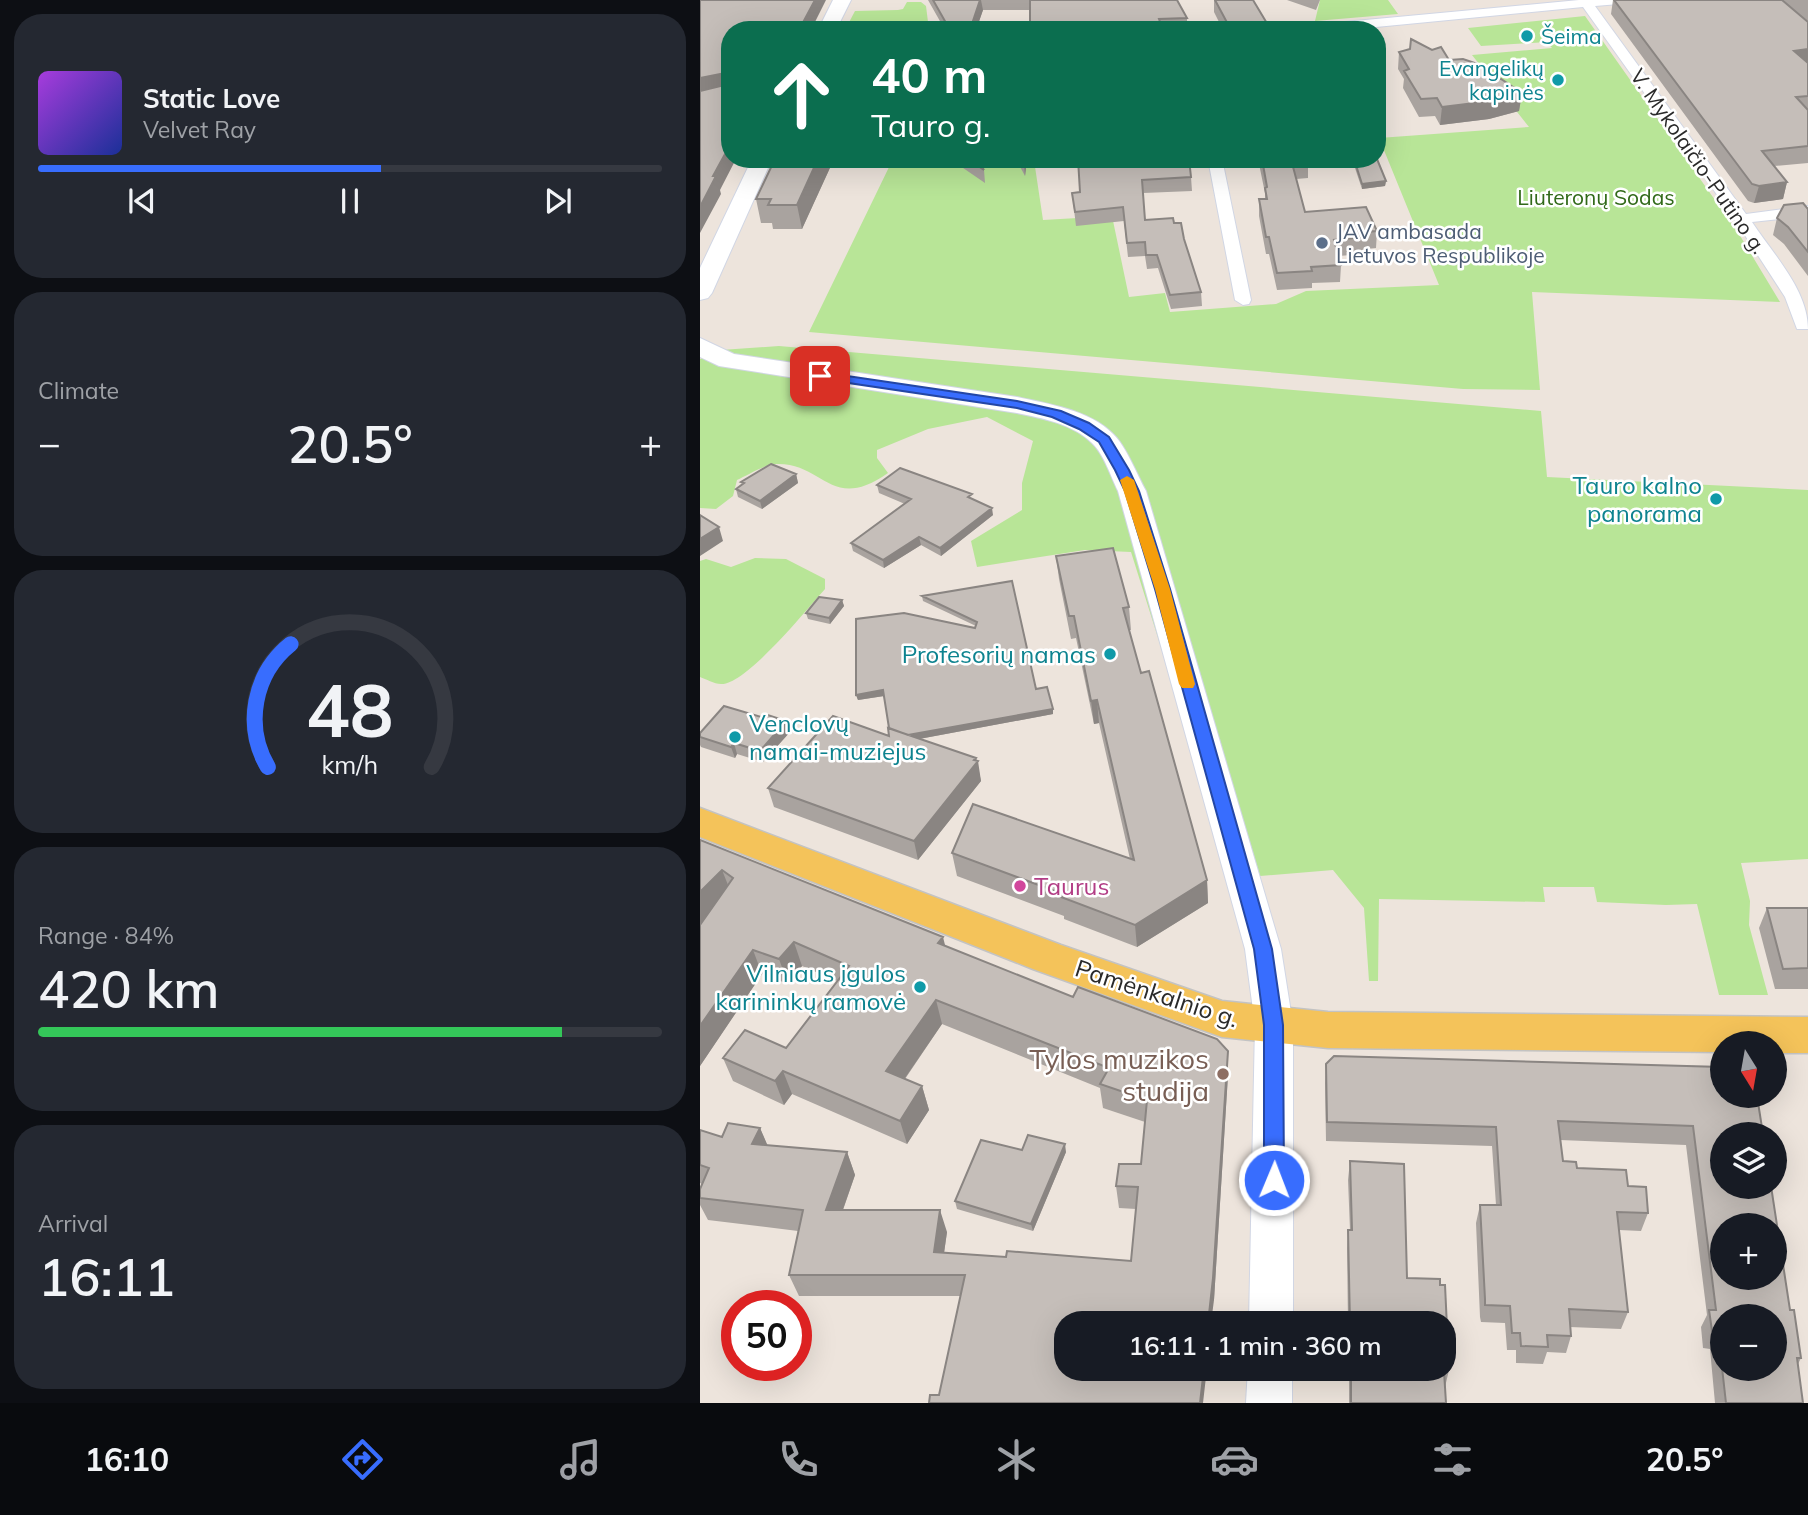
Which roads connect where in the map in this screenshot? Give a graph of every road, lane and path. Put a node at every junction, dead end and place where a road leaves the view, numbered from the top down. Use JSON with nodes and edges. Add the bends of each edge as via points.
{"nodes":[{"id":1,"x":842,"y":0,"type":"edge"},
{"id":2,"x":1619,"y":0,"type":"edge"},
{"id":3,"x":1586,"y":3,"type":"junction"},
{"id":4,"x":832,"y":21,"type":"edge"},
{"id":5,"x":1368,"y":21,"type":"edge"},
{"id":6,"x":758,"y":168,"type":"edge"},
{"id":7,"x":1217,"y":168,"type":"edge"},
{"id":8,"x":1808,"y":211,"type":"edge"},
{"id":9,"x":1742,"y":219,"type":"junction"},
{"id":10,"x":700,"y":293,"type":"edge"},
{"id":11,"x":1243,"y":300,"type":"dead end"},
{"id":12,"x":1803,"y":325,"type":"dead end"},
{"id":13,"x":700,"y":345,"type":"edge"},
{"id":14,"x":700,"y":822,"type":"edge"},
{"id":15,"x":1274,"y":1025,"type":"junction"},
{"id":16,"x":1808,"y":1035,"type":"edge"},
{"id":17,"x":1271,"y":1311,"type":"edge"},
{"id":18,"x":1270,"y":1381,"type":"edge"},
{"id":19,"x":1269,"y":1403,"type":"edge"}],
"edges":[{"from":1,"to":4,"type":"main road"},
{"from":2,"to":3,"type":"street"},
{"from":3,"to":5,"type":"street"},
{"from":3,"to":9,"type":"street","name":"V. Mykolaičio-Putino g."},
{"from":6,"to":10,"type":"main road"},
{"from":7,"to":11,"type":"street"},
{"from":8,"to":9,"type":"street"},
{"from":9,"to":12,"type":"street","name":"V. Mykolaičio-Putino g.","via":[[1793,297]]},
{"from":13,"to":15,"type":"main road","via":[[728,361],[1056,414],[1104,439],[1132,491],[1162,589],[1263,949]]},
{"from":14,"to":15,"type":"main road","name":"Pamėnkalnio g.","via":[[1098,976],[1222,1019]]},
{"from":15,"to":16,"type":"main road","name":"Pamėnkalnio g.","via":[[1328,1030]]},
{"from":15,"to":17,"type":"main road"},
{"from":18,"to":19,"type":"main road"}]}
